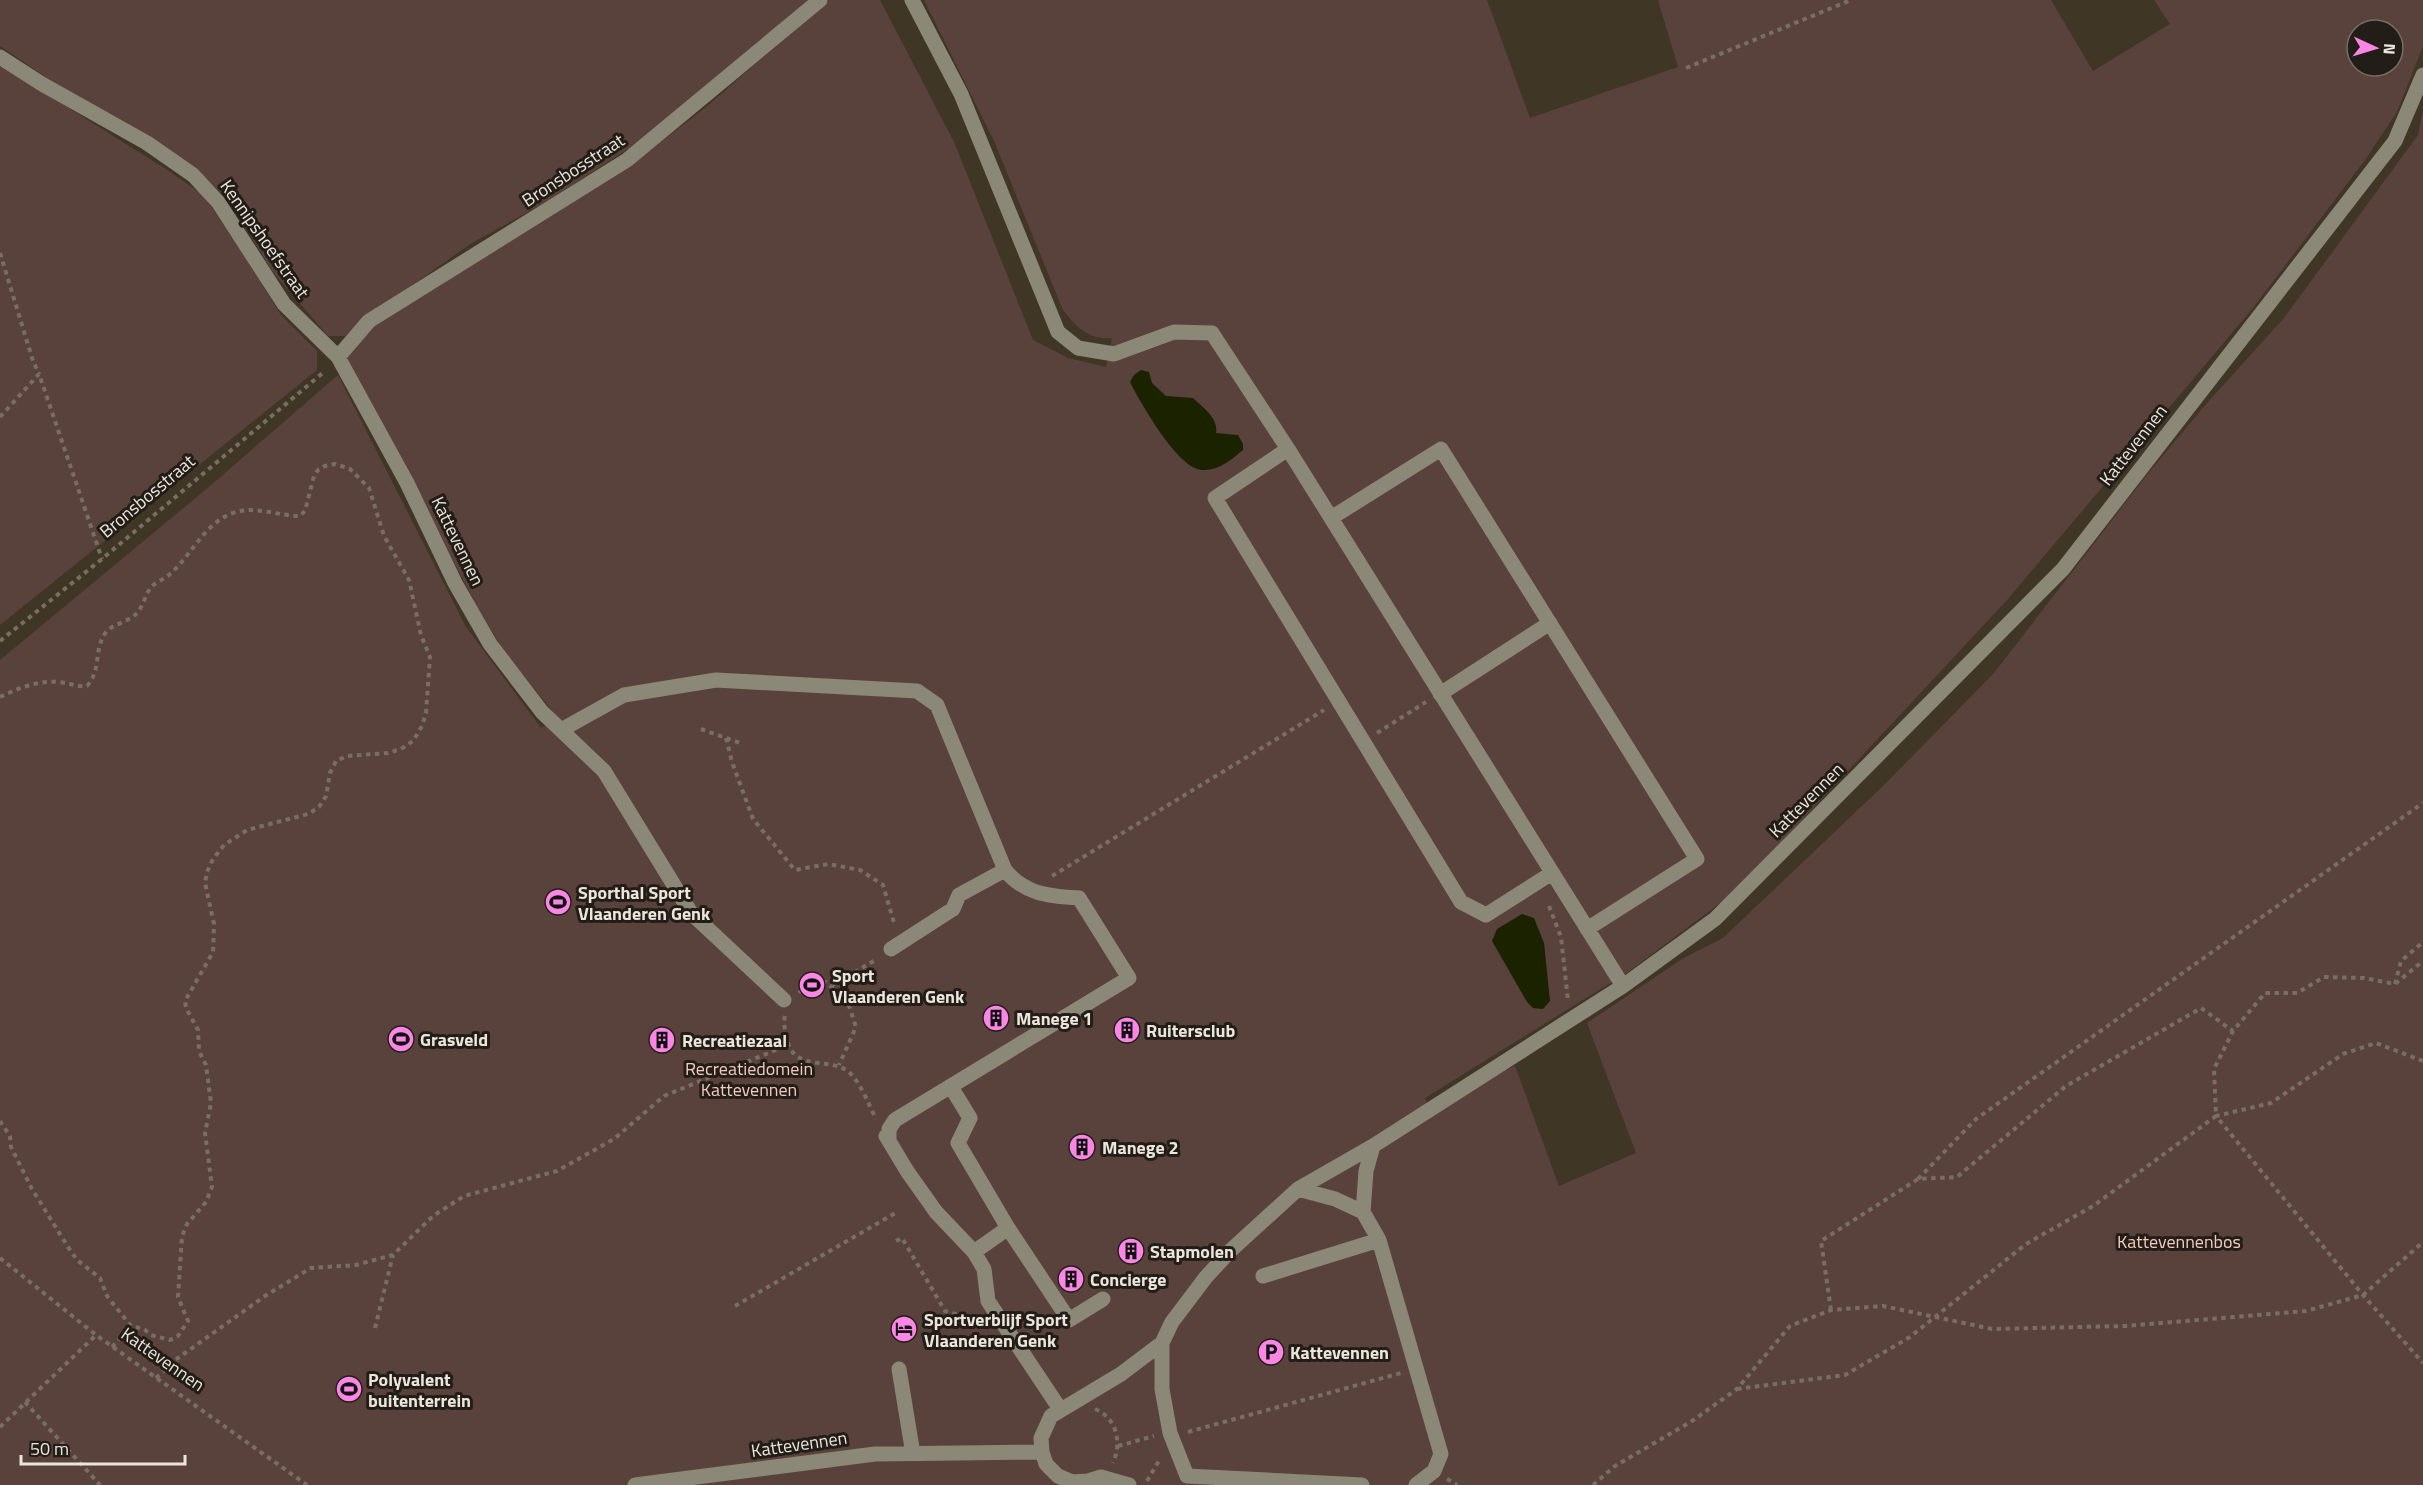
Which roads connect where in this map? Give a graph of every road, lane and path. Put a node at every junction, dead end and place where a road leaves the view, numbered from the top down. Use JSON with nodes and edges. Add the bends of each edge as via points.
{"nodes":[{"id":1,"x":820,"y":0,"type":"edge"},
{"id":2,"x":912,"y":0,"type":"edge"},
{"id":3,"x":1851,"y":0,"type":"edge"},
{"id":4,"x":0,"y":57,"type":"edge"},
{"id":5,"x":1686,"y":68,"type":"dead end"},
{"id":6,"x":2423,"y":75,"type":"edge"},
{"id":7,"x":0,"y":254,"type":"edge"},
{"id":8,"x":338,"y":357,"type":"junction"},
{"id":9,"x":39,"y":374,"type":"junction"},
{"id":10,"x":317,"y":380,"type":"dead end"},
{"id":11,"x":0,"y":417,"type":"edge"},
{"id":12,"x":1288,"y":449,"type":"junction"},
{"id":13,"x":1330,"y":518,"type":"junction"},
{"id":14,"x":102,"y":559,"type":"junction"},
{"id":15,"x":1550,"y":623,"type":"junction"},
{"id":16,"x":0,"y":641,"type":"edge"},
{"id":17,"x":1418,"y":694,"type":"dead end"},
{"id":18,"x":1440,"y":694,"type":"junction"},
{"id":19,"x":0,"y":697,"type":"edge"},
{"id":20,"x":1338,"y":701,"type":"junction"},
{"id":21,"x":1424,"y":704,"type":"junction"},
{"id":22,"x":701,"y":729,"type":"dead end"},
{"id":23,"x":561,"y":730,"type":"junction"},
{"id":24,"x":726,"y":738,"type":"junction"},
{"id":25,"x":1363,"y":742,"type":"junction"},
{"id":26,"x":740,"y":743,"type":"dead end"},
{"id":27,"x":2423,"y":803,"type":"edge"},
{"id":28,"x":1005,"y":870,"type":"junction"},
{"id":29,"x":1552,"y":873,"type":"junction"},
{"id":30,"x":1536,"y":884,"type":"junction"},
{"id":31,"x":1031,"y":889,"type":"junction"},
{"id":32,"x":1587,"y":929,"type":"junction"},
{"id":33,"x":2423,"y":942,"type":"edge"},
{"id":34,"x":895,"y":945,"type":"junction"},
{"id":35,"x":2423,"y":961,"type":"edge"},
{"id":36,"x":2395,"y":984,"type":"junction"},
{"id":37,"x":831,"y":986,"type":"junction"},
{"id":38,"x":1623,"y":987,"type":"junction"},
{"id":39,"x":786,"y":1001,"type":"junction"},
{"id":40,"x":1574,"y":1017,"type":"junction"},
{"id":41,"x":2233,"y":1030,"type":"junction"},
{"id":42,"x":788,"y":1046,"type":"junction"},
{"id":43,"x":2423,"y":1061,"type":"edge"},
{"id":44,"x":839,"y":1065,"type":"junction"},
{"id":45,"x":951,"y":1087,"type":"junction"},
{"id":46,"x":2216,"y":1116,"type":"junction"},
{"id":47,"x":0,"y":1120,"type":"edge"},
{"id":48,"x":888,"y":1138,"type":"junction"},
{"id":49,"x":1373,"y":1146,"type":"junction"},
{"id":50,"x":1918,"y":1179,"type":"junction"},
{"id":51,"x":1298,"y":1189,"type":"junction"},
{"id":52,"x":897,"y":1212,"type":"dead end"},
{"id":53,"x":1363,"y":1212,"type":"junction"},
{"id":54,"x":1008,"y":1228,"type":"junction"},
{"id":55,"x":1378,"y":1240,"type":"junction"},
{"id":56,"x":896,"y":1241,"type":"dead end"},
{"id":57,"x":2423,"y":1242,"type":"edge"},
{"id":58,"x":974,"y":1252,"type":"junction"},
{"id":59,"x":393,"y":1255,"type":"junction"},
{"id":60,"x":0,"y":1258,"type":"edge"},
{"id":61,"x":1263,"y":1276,"type":"dead end"},
{"id":62,"x":2363,"y":1295,"type":"junction"},
{"id":63,"x":1103,"y":1299,"type":"dead end"},
{"id":64,"x":735,"y":1306,"type":"dead end"},
{"id":65,"x":1831,"y":1310,"type":"junction"},
{"id":66,"x":1937,"y":1318,"type":"junction"},
{"id":67,"x":131,"y":1326,"type":"junction"},
{"id":68,"x":375,"y":1328,"type":"dead end"},
{"id":69,"x":1008,"y":1330,"type":"junction"},
{"id":70,"x":96,"y":1335,"type":"junction"},
{"id":71,"x":1162,"y":1343,"type":"junction"},
{"id":72,"x":112,"y":1347,"type":"junction"},
{"id":73,"x":2423,"y":1363,"type":"edge"},
{"id":74,"x":899,"y":1368,"type":"dead end"},
{"id":75,"x":1416,"y":1369,"type":"junction"},
{"id":76,"x":156,"y":1378,"type":"junction"},
{"id":77,"x":1737,"y":1389,"type":"junction"},
{"id":78,"x":26,"y":1402,"type":"junction"},
{"id":79,"x":1075,"y":1403,"type":"junction"},
{"id":80,"x":1060,"y":1409,"type":"junction"},
{"id":81,"x":0,"y":1426,"type":"edge"},
{"id":82,"x":1171,"y":1437,"type":"junction"},
{"id":83,"x":1118,"y":1446,"type":"junction"},
{"id":84,"x":1042,"y":1452,"type":"junction"},
{"id":85,"x":913,"y":1454,"type":"junction"},
{"id":86,"x":1101,"y":1478,"type":"junction"},
{"id":87,"x":100,"y":1485,"type":"edge"},
{"id":88,"x":307,"y":1485,"type":"edge"},
{"id":89,"x":635,"y":1485,"type":"edge"},
{"id":90,"x":1129,"y":1485,"type":"edge"},
{"id":91,"x":1144,"y":1485,"type":"edge"},
{"id":92,"x":1362,"y":1485,"type":"edge"},
{"id":93,"x":1416,"y":1485,"type":"edge"},
{"id":94,"x":1593,"y":1485,"type":"edge"}],
"edges":[{"from":1,"to":8,"type":"street","name":"Bronsbosstraat","via":[[627,160],[369,321]]},
{"from":2,"to":12,"type":"street","via":[[961,94],[1058,332],[1078,348],[1114,354],[1174,332],[1212,333]]},
{"from":3,"to":5,"type":"path"},
{"from":4,"to":8,"type":"street","name":"Kennipshoefstraat","via":[[147,143],[193,176],[218,202],[284,304]]},
{"from":6,"to":38,"type":"street","name":"Kattevennen","via":[[2395,141],[2062,568],[1715,919]]},
{"from":7,"to":9,"type":"path"},
{"from":8,"to":23,"type":"street","name":"Kattevennen","via":[[490,644],[542,712]]},
{"from":9,"to":11,"type":"path"},
{"from":9,"to":14,"type":"path"},
{"from":10,"to":14,"type":"path","name":"Bronsbosstraat"},
{"from":12,"to":13,"type":"street"},
{"from":12,"to":20,"type":"street","via":[[1215,498]]},
{"from":13,"to":15,"type":"street","via":[[1441,449]]},
{"from":13,"to":18,"type":"street"},
{"from":14,"to":16,"type":"path","name":"Bronsbosstraat"},
{"from":15,"to":18,"type":"street"},
{"from":15,"to":32,"type":"street","via":[[1697,859]]},
{"from":17,"to":21,"type":"path"},
{"from":18,"to":21,"type":"path"},
{"from":18,"to":29,"type":"street"},
{"from":19,"to":67,"type":"path","via":[[49,681],[87,686],[97,668],[98,645],[108,630],[137,614],[152,587],[186,559],[217,519],[250,509],[300,516],[318,470],[334,464],[350,469],[369,488],[384,536],[409,580],[430,657],[426,713],[413,741],[388,753],[347,756],[336,761],[319,807],[308,814],[246,830],[224,845],[207,872],[205,883],[214,924],[213,952],[185,1001],[198,1030],[199,1052],[206,1065],[211,1103],[205,1133],[212,1187],[182,1236],[178,1297],[188,1321],[185,1329],[171,1340]]},
{"from":20,"to":25,"type":"street"},
{"from":20,"to":31,"type":"path"},
{"from":21,"to":25,"type":"path"},
{"from":22,"to":24,"type":"path"},
{"from":23,"to":28,"type":"street","via":[[624,694],[716,680],[916,691],[937,705]]},
{"from":23,"to":39,"type":"street","name":"Kattevennen","via":[[604,771],[691,913]]},
{"from":24,"to":26,"type":"path"},
{"from":24,"to":34,"type":"path","via":[[753,819],[795,870],[828,864],[860,870],[883,885]]},
{"from":25,"to":30,"type":"street","via":[[1461,902],[1486,915]]},
{"from":27,"to":50,"type":"path","via":[[1976,1119]]},
{"from":28,"to":31,"type":"street","via":[[1014,881]]},
{"from":28,"to":34,"type":"street","via":[[959,895],[952,909]]},
{"from":29,"to":30,"type":"street"},
{"from":29,"to":32,"type":"street"},
{"from":30,"to":40,"type":"path","via":[[1562,937],[1566,991]]},
{"from":31,"to":45,"type":"street","via":[[1044,896],[1079,898],[1129,978]]},
{"from":32,"to":38,"type":"street"},
{"from":33,"to":36,"type":"path","via":[[2401,961]]},
{"from":34,"to":37,"type":"path"},
{"from":35,"to":36,"type":"path"},
{"from":36,"to":41,"type":"path","via":[[2324,977],[2297,993],[2265,993]]},
{"from":37,"to":39,"type":"path","via":[[826,982],[806,985]]},
{"from":37,"to":44,"type":"path","via":[[848,1003],[856,1027]]},
{"from":38,"to":40,"type":"street","name":"Kattevennen"},
{"from":39,"to":42,"type":"path"},
{"from":40,"to":49,"type":"street","name":"Kattevennen"},
{"from":41,"to":46,"type":"path","via":[[2214,1069]]},
{"from":41,"to":50,"type":"path","via":[[2201,1008],[2066,1086],[1957,1178]]},
{"from":42,"to":44,"type":"path","via":[[798,1057],[815,1064]]},
{"from":42,"to":59,"type":"path","via":[[664,1096],[614,1139],[557,1171],[464,1197],[433,1216]]},
{"from":43,"to":46,"type":"path","via":[[2376,1043],[2343,1054],[2271,1103]]},
{"from":44,"to":48,"type":"path","via":[[852,1074]]},
{"from":45,"to":48,"type":"street","via":[[895,1120]]},
{"from":45,"to":54,"type":"street","via":[[970,1118],[958,1143]]},
{"from":46,"to":62,"type":"path"},
{"from":46,"to":66,"type":"path","via":[[2093,1206],[2026,1244]]},
{"from":47,"to":67,"type":"path","via":[[32,1189],[76,1260],[100,1278],[107,1296]]},
{"from":48,"to":58,"type":"street","via":[[936,1212]]},
{"from":49,"to":51,"type":"street","name":"Kattevennen"},
{"from":49,"to":53,"type":"street","via":[[1366,1171]]},
{"from":50,"to":65,"type":"path","via":[[1821,1241]]},
{"from":51,"to":53,"type":"street"},
{"from":51,"to":71,"type":"street","name":"Kattevennen","via":[[1206,1277],[1172,1322]]},
{"from":52,"to":64,"type":"path"},
{"from":53,"to":55,"type":"street"},
{"from":54,"to":58,"type":"street"},
{"from":54,"to":63,"type":"street","via":[[1069,1320]]},
{"from":55,"to":61,"type":"street"},
{"from":55,"to":75,"type":"street"},
{"from":56,"to":69,"type":"path","via":[[902,1238],[945,1311]]},
{"from":57,"to":62,"type":"path"},
{"from":58,"to":69,"type":"street","via":[[984,1269],[988,1301]]},
{"from":59,"to":68,"type":"path"},
{"from":59,"to":76,"type":"path","via":[[356,1265],[311,1268],[197,1344]]},
{"from":60,"to":70,"type":"path","name":"Kattevennen"},
{"from":62,"to":66,"type":"path","via":[[2306,1311],[2125,1326],[1992,1329]]},
{"from":62,"to":73,"type":"path"},
{"from":65,"to":66,"type":"path","via":[[1883,1306]]},
{"from":65,"to":77,"type":"path","via":[[1790,1326]]},
{"from":66,"to":77,"type":"path","via":[[1845,1375]]},
{"from":67,"to":72,"type":"path"},
{"from":69,"to":80,"type":"street"},
{"from":70,"to":72,"type":"path","name":"Kattevennen"},
{"from":70,"to":78,"type":"path"},
{"from":71,"to":79,"type":"street","name":"Kattevennen"},
{"from":71,"to":82,"type":"street","via":[[1162,1389]]},
{"from":72,"to":76,"type":"path","name":"Kattevennen"},
{"from":74,"to":85,"type":"street"},
{"from":75,"to":82,"type":"path"},
{"from":75,"to":93,"type":"street","via":[[1441,1454],[1434,1471]]},
{"from":76,"to":88,"type":"path","name":"Kattevennen"},
{"from":77,"to":94,"type":"path","via":[[1615,1466]]},
{"from":78,"to":81,"type":"path"},
{"from":78,"to":87,"type":"path"},
{"from":79,"to":80,"type":"street"},
{"from":79,"to":83,"type":"path","via":[[1102,1412],[1111,1420]]},
{"from":80,"to":84,"type":"street","via":[[1044,1426]]},
{"from":82,"to":83,"type":"path"},
{"from":82,"to":91,"type":"path"},
{"from":82,"to":92,"type":"street","via":[[1186,1476]]},
{"from":83,"to":86,"type":"path","via":[[1111,1466]]},
{"from":84,"to":85,"type":"street","name":"Kattevennen"},
{"from":84,"to":86,"type":"street","via":[[1046,1464],[1058,1476],[1072,1482]]},
{"from":85,"to":89,"type":"street","name":"Kattevennen","via":[[875,1454]]},
{"from":86,"to":90,"type":"street"}]}
